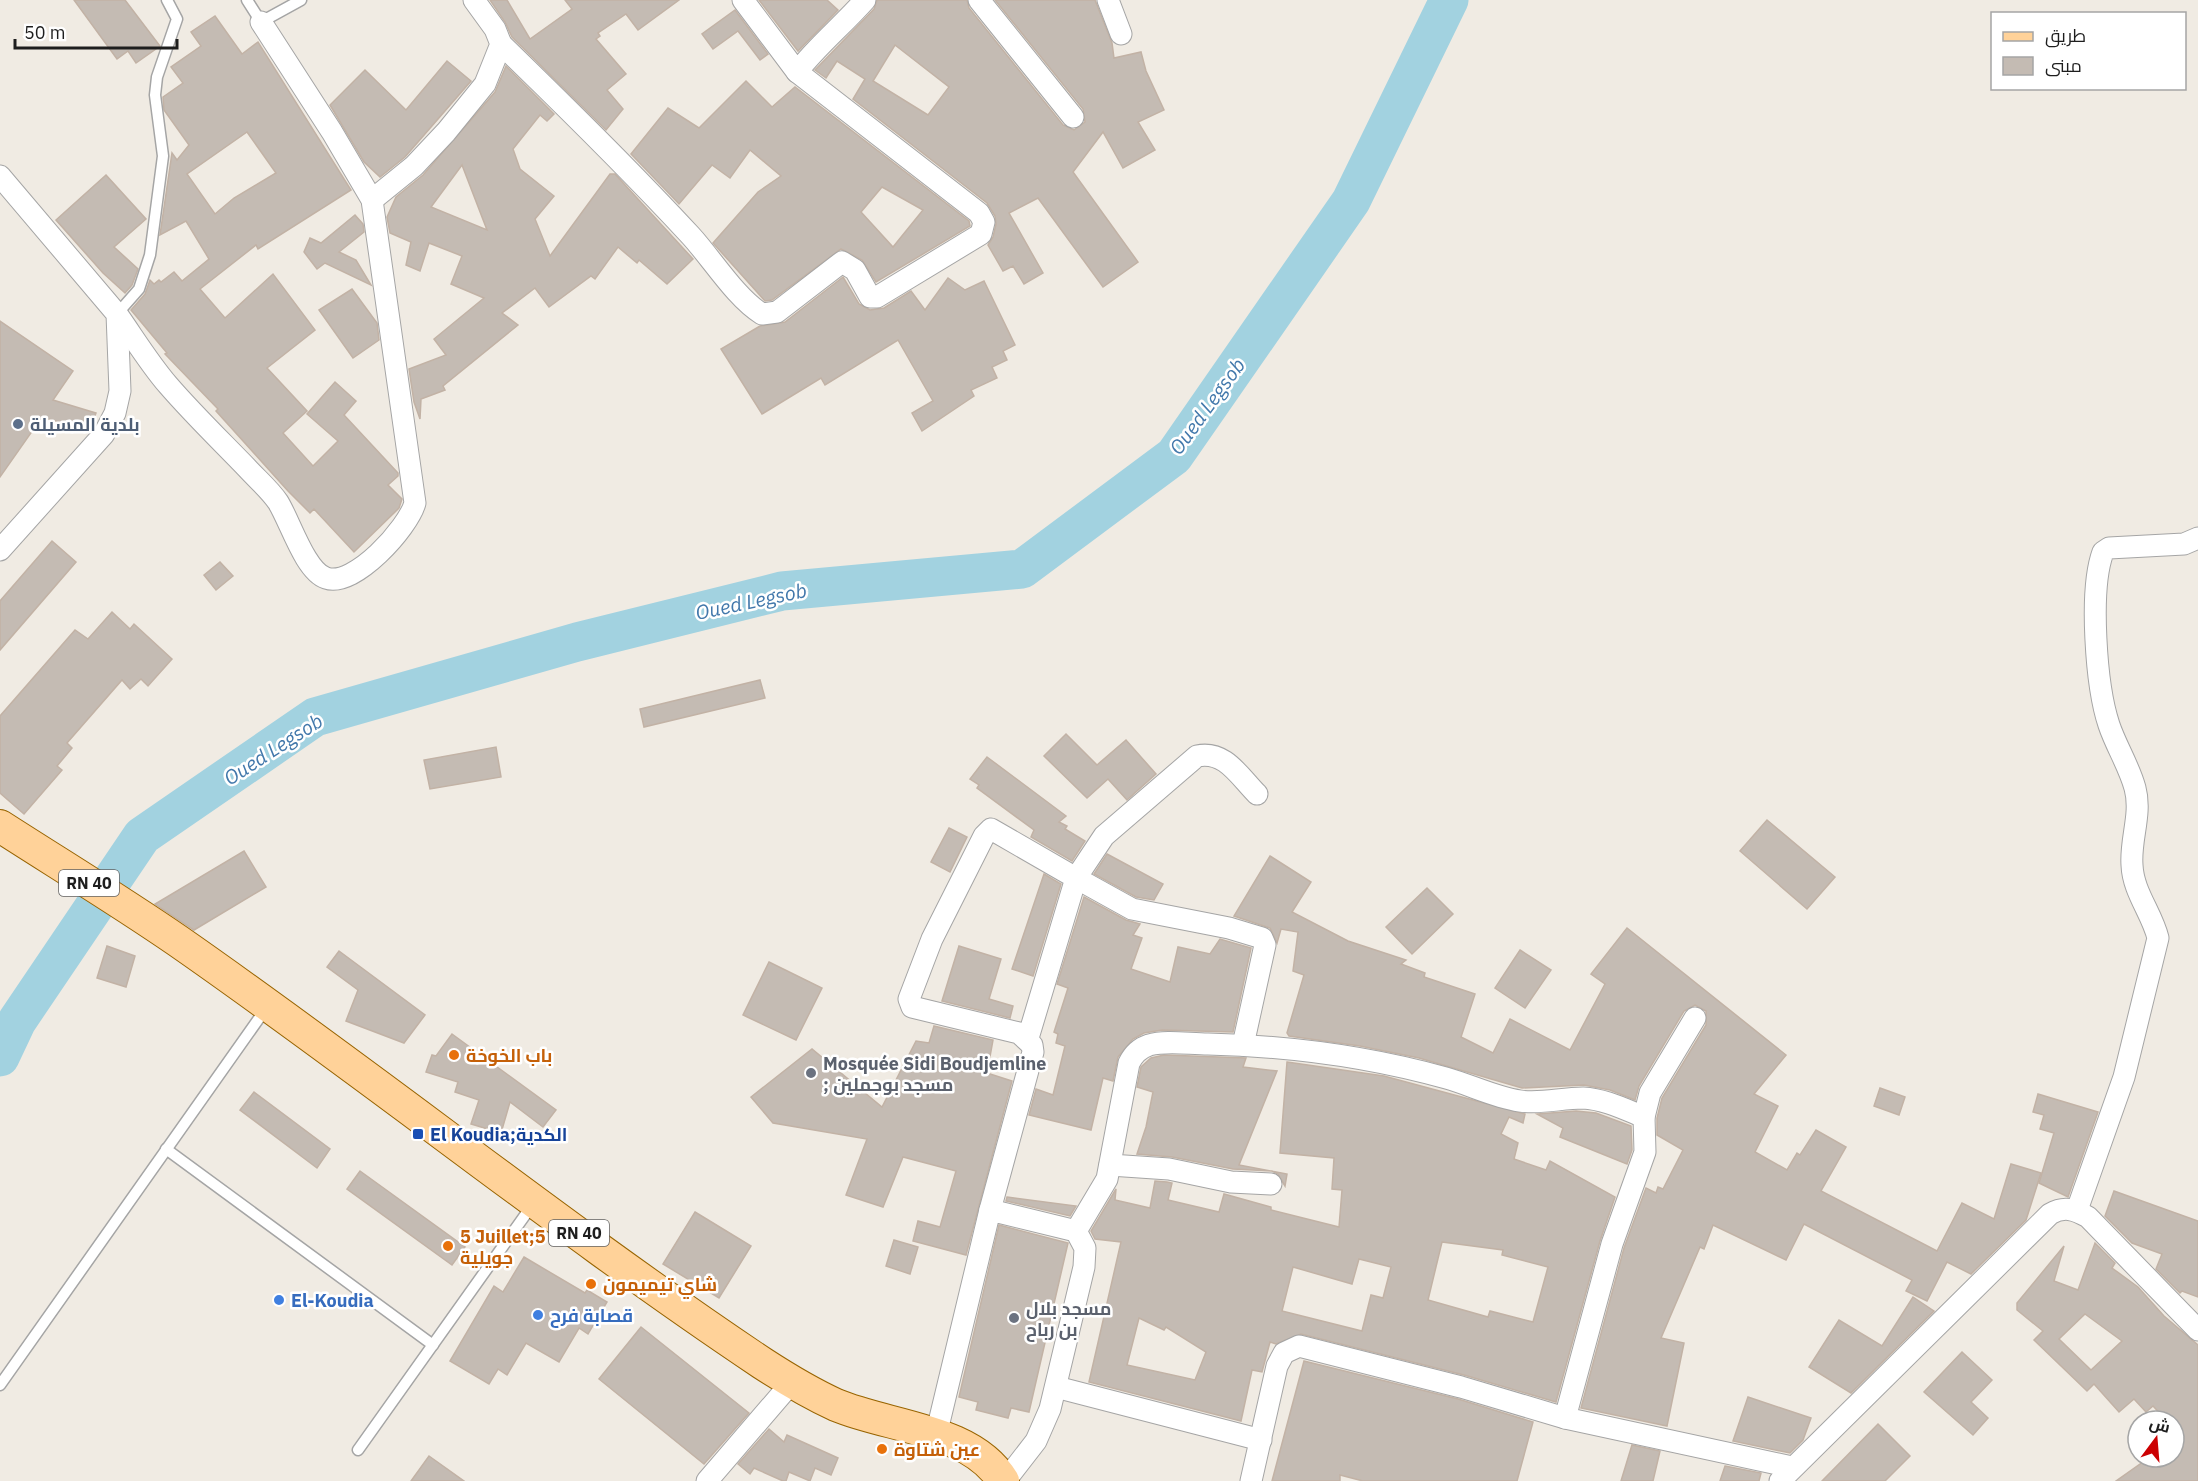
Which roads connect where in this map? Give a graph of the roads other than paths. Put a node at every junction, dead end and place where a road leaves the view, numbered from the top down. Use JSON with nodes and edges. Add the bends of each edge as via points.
{"nodes":[{"id":1,"x":167,"y":0,"type":"edge"},
{"id":2,"x":247,"y":0,"type":"edge"},
{"id":3,"x":301,"y":0,"type":"edge"},
{"id":4,"x":474,"y":0,"type":"edge"},
{"id":5,"x":743,"y":0,"type":"edge"},
{"id":6,"x":864,"y":0,"type":"edge"},
{"id":7,"x":979,"y":0,"type":"edge"},
{"id":8,"x":1108,"y":0,"type":"edge"},
{"id":9,"x":261,"y":22,"type":"junction"},
{"id":10,"x":1121,"y":34,"type":"dead end"},
{"id":11,"x":501,"y":44,"type":"junction"},
{"id":12,"x":797,"y":72,"type":"junction"},
{"id":13,"x":1073,"y":117,"type":"dead end"},
{"id":14,"x":0,"y":176,"type":"edge"},
{"id":15,"x":372,"y":200,"type":"junction"},
{"id":16,"x":117,"y":314,"type":"junction"},
{"id":17,"x":2198,"y":538,"type":"edge"},
{"id":18,"x":0,"y":550,"type":"edge"},
{"id":19,"x":1257,"y":794,"type":"dead end"},
{"id":20,"x":0,"y":826,"type":"edge"},
{"id":21,"x":1076,"y":878,"type":"junction"},
{"id":22,"x":268,"y":1006,"type":"junction"},
{"id":23,"x":1695,"y":1018,"type":"dead end"},
{"id":24,"x":1028,"y":1038,"type":"junction"},
{"id":25,"x":1243,"y":1045,"type":"junction"},
{"id":26,"x":1644,"y":1116,"type":"junction"},
{"id":27,"x":166,"y":1149,"type":"junction"},
{"id":28,"x":1110,"y":1165,"type":"junction"},
{"id":29,"x":1271,"y":1184,"type":"dead end"},
{"id":30,"x":535,"y":1202,"type":"junction"},
{"id":31,"x":990,"y":1210,"type":"junction"},
{"id":32,"x":2077,"y":1210,"type":"junction"},
{"id":33,"x":1076,"y":1231,"type":"junction"},
{"id":34,"x":2198,"y":1330,"type":"edge"},
{"id":35,"x":433,"y":1345,"type":"junction"},
{"id":36,"x":793,"y":1381,"type":"junction"},
{"id":37,"x":0,"y":1385,"type":"edge"},
{"id":38,"x":1056,"y":1387,"type":"junction"},
{"id":39,"x":1565,"y":1418,"type":"junction"},
{"id":40,"x":936,"y":1435,"type":"junction"},
{"id":41,"x":1261,"y":1440,"type":"junction"},
{"id":42,"x":358,"y":1450,"type":"dead end"},
{"id":43,"x":1786,"y":1474,"type":"edge"},
{"id":44,"x":707,"y":1481,"type":"edge"},
{"id":45,"x":1004,"y":1481,"type":"edge"},
{"id":46,"x":1251,"y":1481,"type":"edge"}],
"edges":[{"from":1,"to":16,"type":"lane","via":[[177,19],[157,77],[155,95],[163,156],[150,255],[139,289]]},
{"from":2,"to":9,"type":"lane"},
{"from":3,"to":9,"type":"lane"},
{"from":4,"to":11,"type":"street"},
{"from":5,"to":12,"type":"street"},
{"from":6,"to":12,"type":"street"},
{"from":7,"to":13,"type":"street"},
{"from":8,"to":10,"type":"street"},
{"from":9,"to":15,"type":"street"},
{"from":11,"to":12,"type":"street","via":[[692,237],[762,314],[777,312],[842,262],[855,270],[870,297],[877,297],[981,234],[984,222],[979,213]]},
{"from":11,"to":15,"type":"street","via":[[485,84],[446,132],[414,166]]},
{"from":14,"to":16,"type":"street"},
{"from":15,"to":16,"type":"street","via":[[415,503],[388,546],[339,578],[328,579],[315,570],[277,501],[167,383]]},
{"from":16,"to":18,"type":"street","via":[[120,391],[110,423]]},
{"from":17,"to":32,"type":"street","via":[[2184,544],[2109,548],[2103,552],[2098,574],[2100,682],[2109,725],[2135,789],[2138,809],[2132,867],[2158,938],[2124,1077]]},
{"from":19,"to":21,"type":"street","via":[[1220,756],[1197,756],[1104,836]]},
{"from":20,"to":22,"type":"main road","number":"RN 40","via":[[177,940]]},
{"from":21,"to":24,"type":"street"},
{"from":21,"to":24,"type":"street","via":[[996,830],[988,831],[932,939],[909,994],[912,1007]]},
{"from":21,"to":25,"type":"street","via":[[1132,909],[1262,938],[1265,945]]},
{"from":22,"to":27,"type":"lane"},
{"from":22,"to":30,"type":"main road","number":"RN 40"},
{"from":23,"to":26,"type":"street","via":[[1650,1093]]},
{"from":24,"to":31,"type":"street","via":[[1033,1052]]},
{"from":25,"to":26,"type":"street","via":[[1306,1049],[1375,1060],[1520,1101],[1596,1099]]},
{"from":25,"to":28,"type":"street","via":[[1159,1044],[1147,1046],[1133,1056]]},
{"from":26,"to":39,"type":"street","via":[[1645,1152],[1612,1244]]},
{"from":27,"to":35,"type":"lane"},
{"from":27,"to":37,"type":"lane"},
{"from":28,"to":29,"type":"street"},
{"from":28,"to":33,"type":"street","via":[[1101,1192]]},
{"from":30,"to":35,"type":"lane"},
{"from":30,"to":36,"type":"main road","number":"RN 40"},
{"from":31,"to":33,"type":"street"},
{"from":31,"to":40,"type":"street"},
{"from":32,"to":34,"type":"street"},
{"from":32,"to":43,"type":"street","via":[[2050,1214]]},
{"from":33,"to":38,"type":"street","via":[[1085,1248],[1084,1267]]},
{"from":35,"to":42,"type":"lane"},
{"from":36,"to":40,"type":"main road","number":"RN 40","via":[[837,1405]]},
{"from":36,"to":44,"type":"street"},
{"from":38,"to":41,"type":"street"},
{"from":38,"to":45,"type":"street","via":[[1036,1441]]},
{"from":39,"to":41,"type":"street","via":[[1299,1346],[1280,1358]]},
{"from":39,"to":43,"type":"street"},
{"from":40,"to":45,"type":"main road","number":"RN 40","via":[[973,1451],[994,1466]]},
{"from":41,"to":46,"type":"street"}]}
